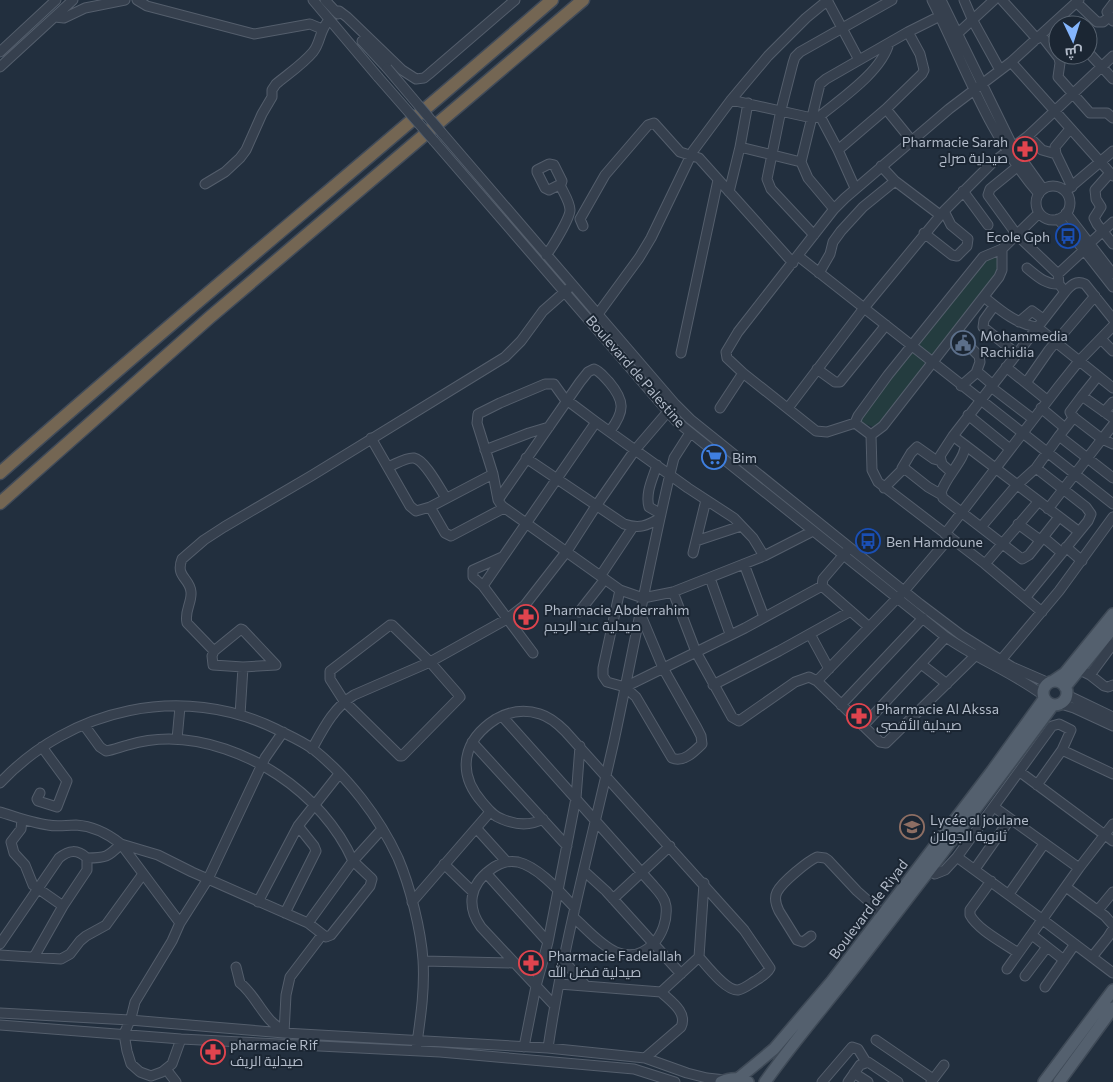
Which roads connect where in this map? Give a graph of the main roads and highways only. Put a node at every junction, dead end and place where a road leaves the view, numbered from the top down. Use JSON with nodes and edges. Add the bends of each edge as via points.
{"nodes":[{"id":1,"x":552,"y":0,"type":"edge"},
{"id":2,"x":583,"y":0,"type":"edge"},
{"id":3,"x":0,"y":473,"type":"edge"},
{"id":4,"x":0,"y":502,"type":"edge"},
{"id":5,"x":1113,"y":614,"type":"edge"},
{"id":6,"x":1113,"y":628,"type":"edge"},
{"id":7,"x":1051,"y":682,"type":"junction"},
{"id":8,"x":1055,"y":698,"type":"junction"},
{"id":9,"x":925,"y":868,"type":"junction"},
{"id":10,"x":1113,"y":990,"type":"edge"},
{"id":11,"x":1111,"y":1005,"type":"edge"},
{"id":12,"x":744,"y":1080,"type":"edge"},
{"id":13,"x":723,"y":1081,"type":"edge"},
{"id":14,"x":764,"y":1082,"type":"edge"},
{"id":15,"x":1044,"y":1082,"type":"edge"},
{"id":16,"x":1059,"y":1082,"type":"edge"}],
"edges":[{"from":1,"to":3,"type":"highway","via":[[177,318]]},
{"from":2,"to":4,"type":"highway","via":[[209,318]]},
{"from":5,"to":7,"type":"main road","via":[[1065,673]]},
{"from":6,"to":8,"type":"main road","name":"Boulevard de Riyad","via":[[1085,672]]},
{"from":7,"to":8,"type":"main road","via":[[1045,686]]},
{"from":7,"to":8,"type":"main road","via":[[1058,682]]},
{"from":8,"to":9,"type":"main road","name":"Boulevard de Riyad"},
{"from":9,"to":12,"type":"main road","name":"Boulevard de Riyad","via":[[883,914],[787,1035]]},
{"from":9,"to":14,"type":"main road","name":"Boulevard de Riyad","via":[[821,1011]]},
{"from":10,"to":11,"type":"main road"},
{"from":11,"to":15,"type":"main road"},
{"from":11,"to":16,"type":"main road"},
{"from":12,"to":13,"type":"main road"}]}
